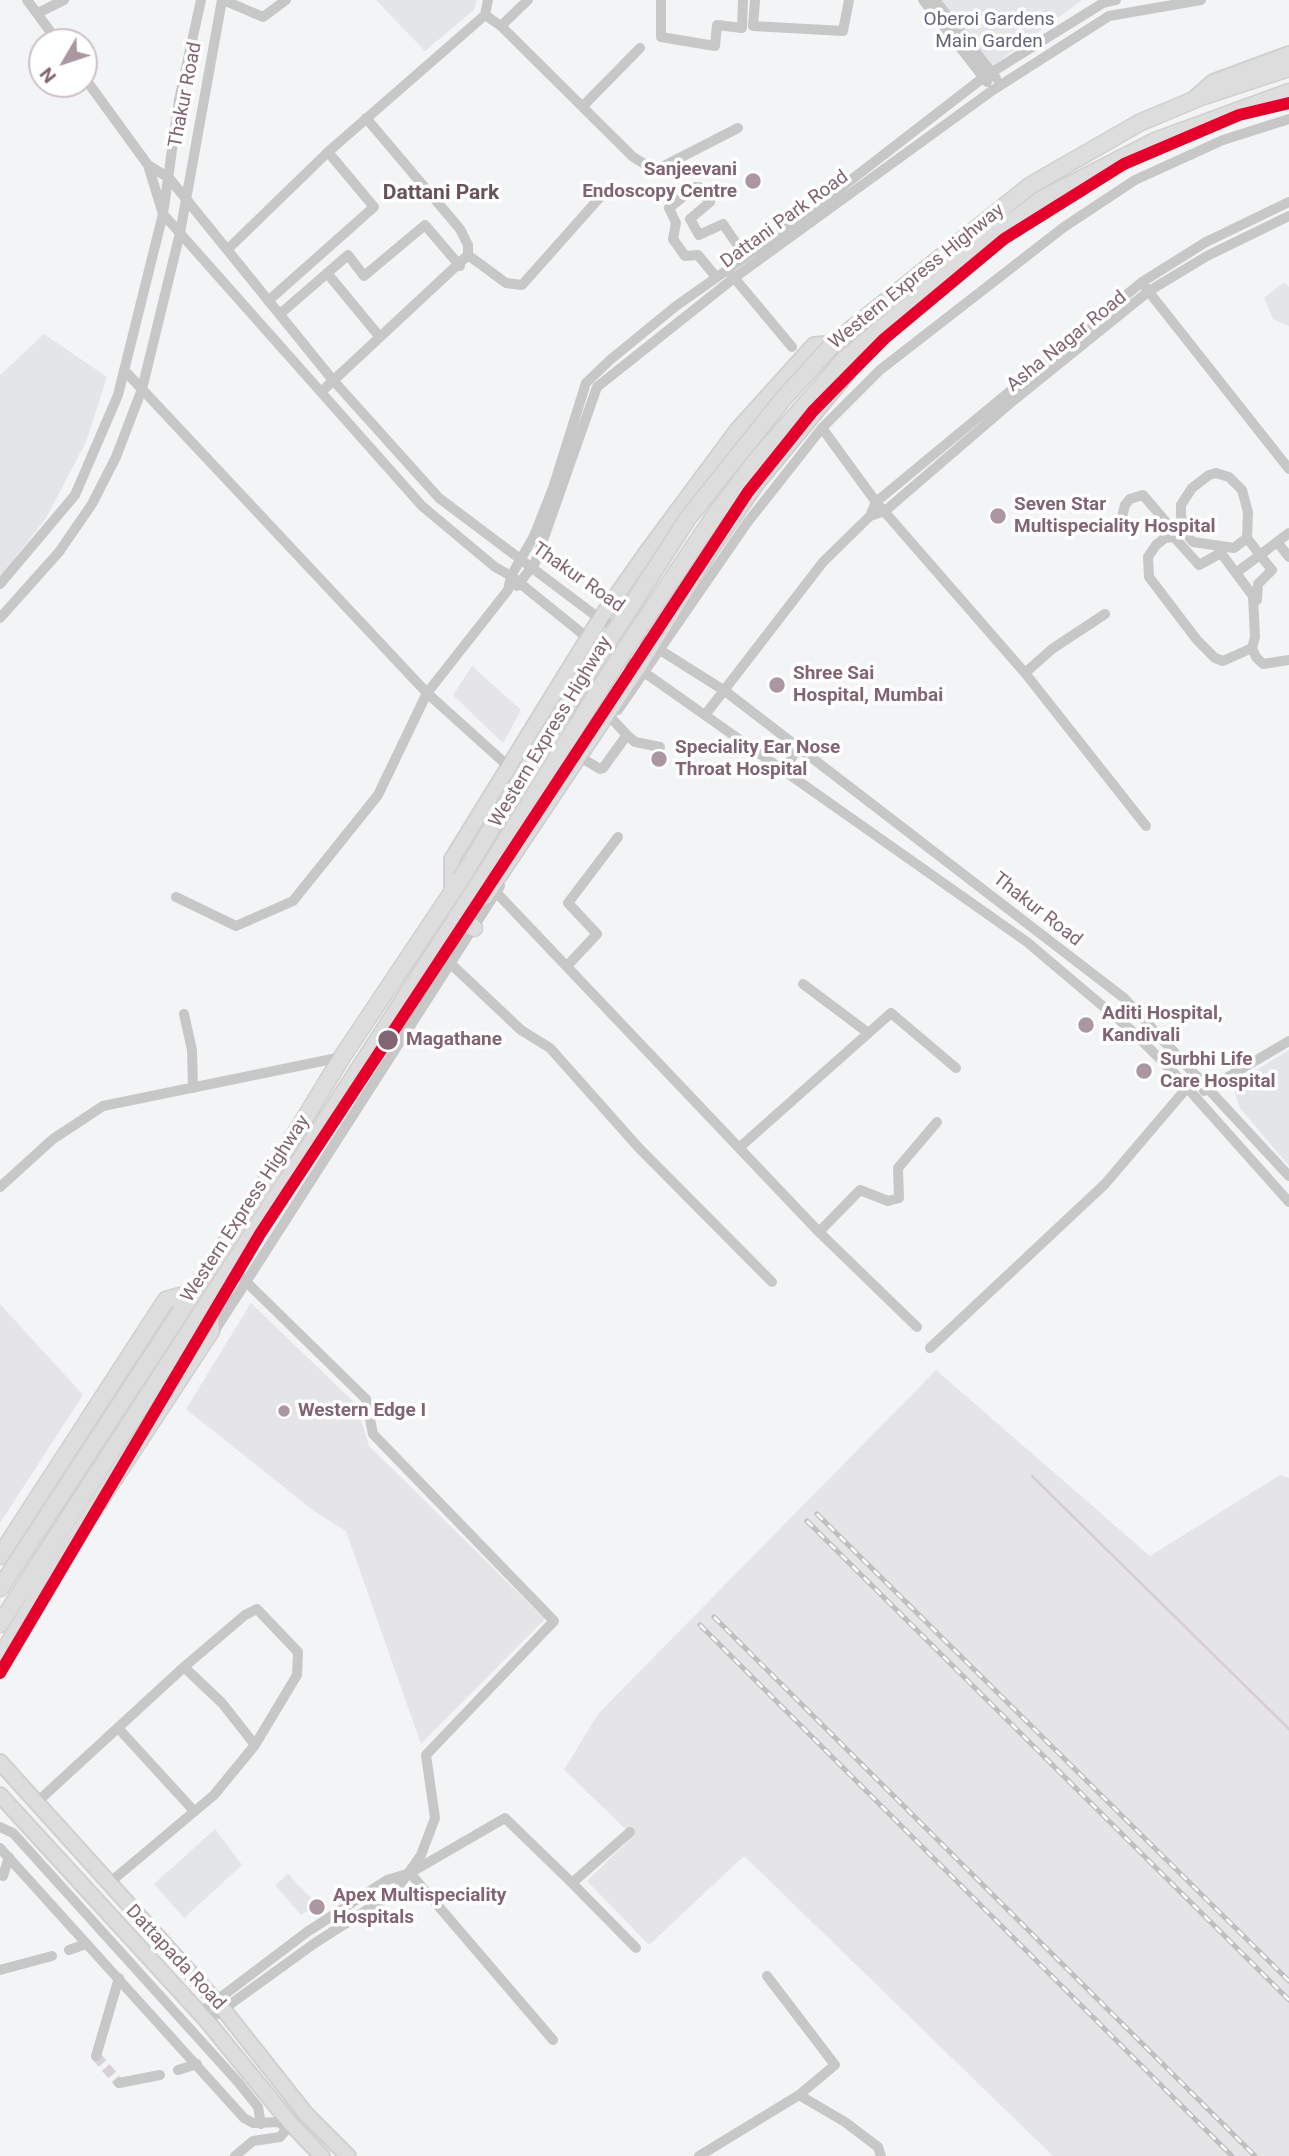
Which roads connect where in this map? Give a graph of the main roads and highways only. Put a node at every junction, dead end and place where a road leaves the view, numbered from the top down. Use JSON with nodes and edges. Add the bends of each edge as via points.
{"nodes":[{"id":1,"x":1289,"y":54,"type":"edge"},
{"id":2,"x":1289,"y":68,"type":"edge"},
{"id":3,"x":1289,"y":92,"type":"edge"},
{"id":4,"x":1191,"y":101,"type":"junction"},
{"id":5,"x":834,"y":343,"type":"junction"},
{"id":6,"x":845,"y":359,"type":"junction"},
{"id":7,"x":459,"y":898,"type":"junction"},
{"id":8,"x":474,"y":928,"type":"road end"},
{"id":9,"x":191,"y":1293,"type":"junction"},
{"id":10,"x":209,"y":1303,"type":"junction"},
{"id":11,"x":0,"y":1556,"type":"edge"},
{"id":12,"x":0,"y":1588,"type":"edge"},
{"id":13,"x":0,"y":1624,"type":"edge"},
{"id":14,"x":0,"y":1658,"type":"edge"},
{"id":15,"x":0,"y":1762,"type":"edge"},
{"id":16,"x":0,"y":1795,"type":"edge"},
{"id":17,"x":140,"y":1920,"type":"junction"},
{"id":18,"x":126,"y":1932,"type":"junction"},
{"id":19,"x":322,"y":2156,"type":"edge"},
{"id":20,"x":348,"y":2156,"type":"edge"}],
"edges":[{"from":1,"to":4,"type":"main road","via":[[1213,82]]},
{"from":2,"to":4,"type":"highway","name":"Western Express Highway"},
{"from":3,"to":6,"type":"highway","name":"Western Express Highway","via":[[1155,141],[1042,199]]},
{"from":4,"to":5,"type":"highway","name":"Western Express Highway","via":[[1141,122],[1031,185]]},
{"from":5,"to":7,"type":"highway","name":"Western Express Highway","bridge":true,"via":[[783,398],[688,518],[541,745]]},
{"from":5,"to":7,"type":"main road","via":[[814,345],[738,429],[600,619],[452,859]]},
{"from":6,"to":7,"type":"highway","name":"Western Express Highway","bridge":true,"via":[[715,515],[487,870]]},
{"from":6,"to":7,"type":"main road","via":[[846,375],[757,483],[711,549],[641,670],[494,890],[485,897]]},
{"from":7,"to":8,"type":"highway"},
{"from":7,"to":9,"type":"highway","name":"Western Express Highway","via":[[342,1056]]},
{"from":7,"to":10,"type":"highway","name":"Western Express Highway"},
{"from":9,"to":11,"type":"highway","via":[[166,1300]]},
{"from":9,"to":12,"type":"highway","name":"Western Express Highway"},
{"from":10,"to":13,"type":"highway","name":"Western Express Highway"},
{"from":10,"to":14,"type":"highway","via":[[211,1331]]},
{"from":15,"to":17,"type":"main road","name":"Dattapada Road"},
{"from":16,"to":18,"type":"main road"},
{"from":17,"to":18,"type":"main road"},
{"from":17,"to":20,"type":"main road","name":"Dattapada Road"},
{"from":18,"to":19,"type":"main road","via":[[204,2017],[288,2126]]}]}
